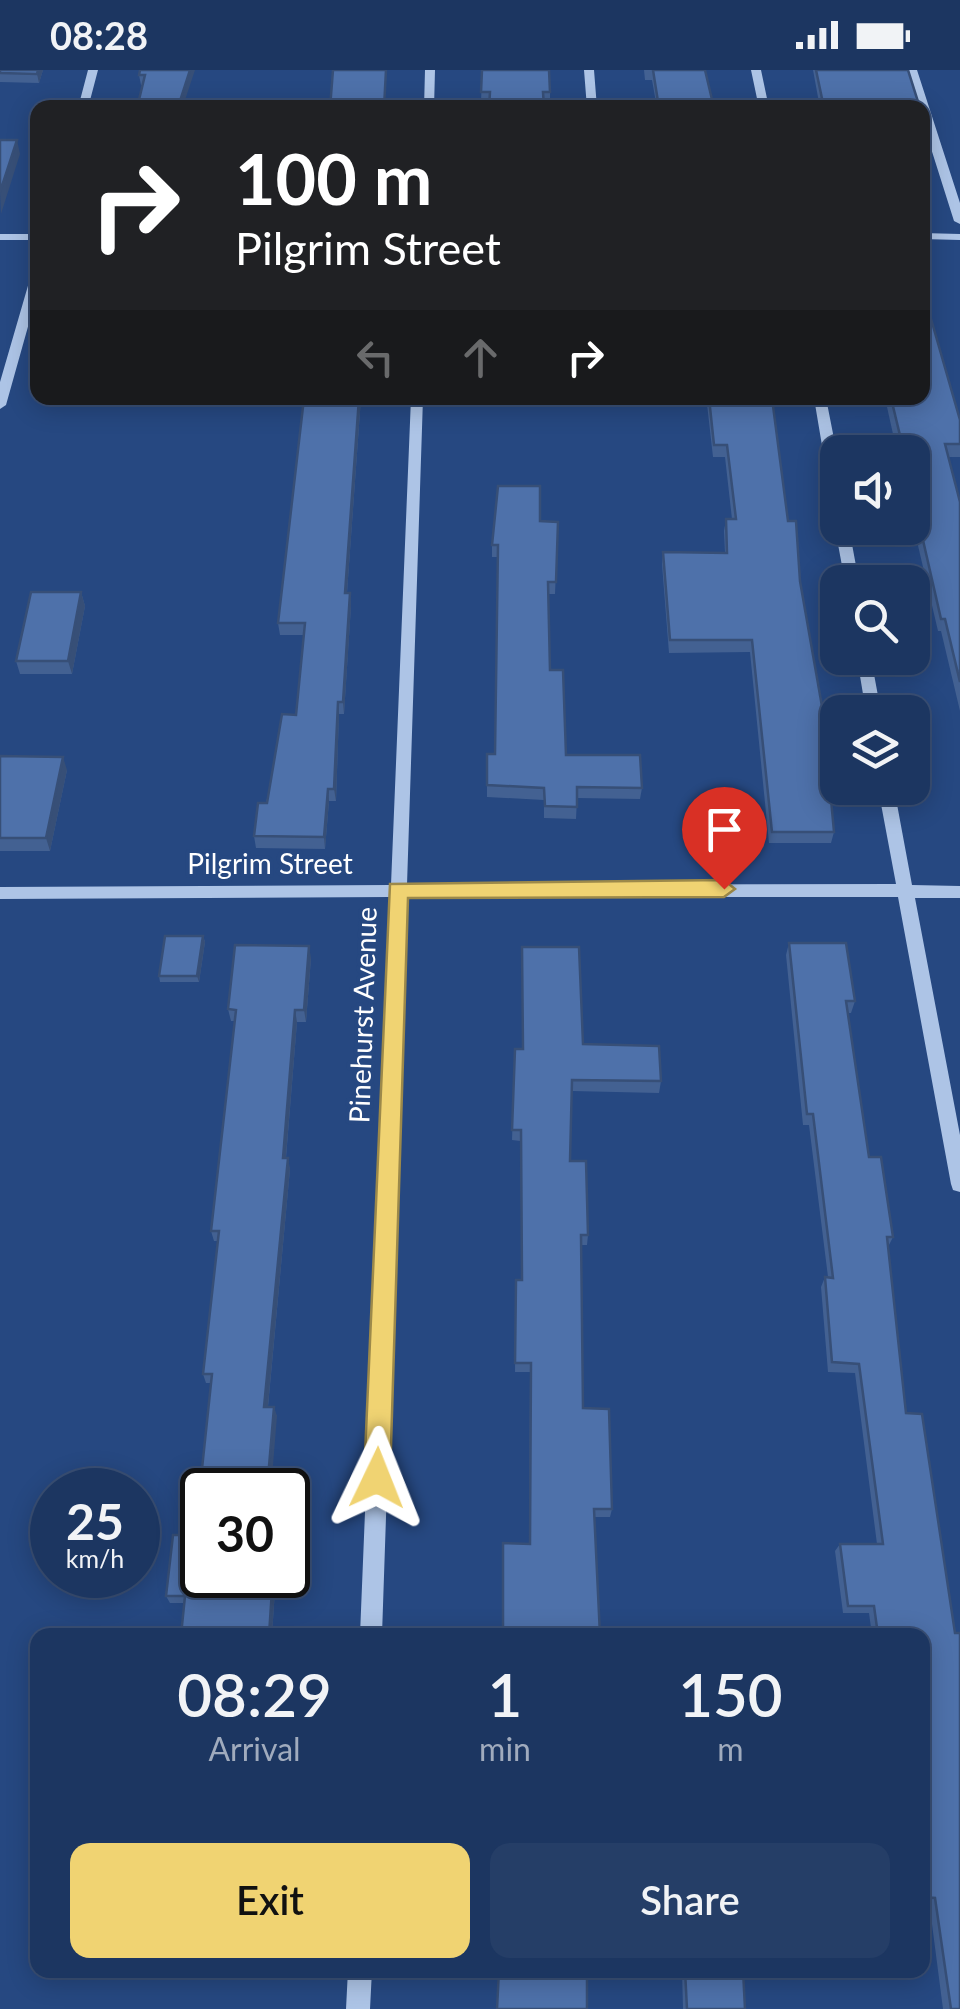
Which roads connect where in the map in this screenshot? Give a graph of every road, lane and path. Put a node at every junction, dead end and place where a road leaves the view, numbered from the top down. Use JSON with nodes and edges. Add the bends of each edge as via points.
{"nodes":[{"id":1,"x":93,"y":70,"type":"edge"},
{"id":2,"x":430,"y":70,"type":"edge"},
{"id":3,"x":588,"y":70,"type":"edge"},
{"id":4,"x":756,"y":70,"type":"edge"},
{"id":5,"x":912,"y":70,"type":"edge"},
{"id":6,"x":85,"y":100,"type":"edge"},
{"id":7,"x":429,"y":100,"type":"edge"},
{"id":8,"x":591,"y":100,"type":"edge"},
{"id":9,"x":762,"y":100,"type":"edge"},
{"id":10,"x":921,"y":100,"type":"edge"},
{"id":11,"x":930,"y":127,"type":"edge"},
{"id":12,"x":960,"y":222,"type":"edge"},
{"id":13,"x":30,"y":236,"type":"edge"},
{"id":14,"x":930,"y":236,"type":"edge"},
{"id":15,"x":0,"y":237,"type":"edge"},
{"id":16,"x":960,"y":237,"type":"edge"},
{"id":17,"x":30,"y":297,"type":"edge"},
{"id":18,"x":0,"y":405,"type":"edge"},
{"id":19,"x":417,"y":405,"type":"edge"},
{"id":20,"x":821,"y":405,"type":"edge"},
{"id":21,"x":827,"y":435,"type":"edge"},
{"id":22,"x":889,"y":805,"type":"edge"},
{"id":23,"x":398,"y":890,"type":"junction"},
{"id":24,"x":904,"y":890,"type":"junction"},
{"id":25,"x":960,"y":892,"type":"edge"},
{"id":26,"x":0,"y":893,"type":"edge"},
{"id":27,"x":960,"y":1184,"type":"edge"},
{"id":28,"x":372,"y":1628,"type":"edge"},
{"id":29,"x":360,"y":1978,"type":"edge"},
{"id":30,"x":358,"y":2009,"type":"edge"}],
"edges":[{"from":1,"to":6,"type":"street"},
{"from":2,"to":7,"type":"street"},
{"from":3,"to":8,"type":"street"},
{"from":4,"to":9,"type":"street"},
{"from":5,"to":10,"type":"street"},
{"from":11,"to":12,"type":"street"},
{"from":13,"to":15,"type":"street"},
{"from":14,"to":16,"type":"street"},
{"from":17,"to":18,"type":"street"},
{"from":19,"to":23,"type":"street","name":"Pinehurst Avenue"},
{"from":20,"to":21,"type":"street"},
{"from":22,"to":24,"type":"street"},
{"from":23,"to":24,"type":"street","name":"Pilgrim Street"},
{"from":23,"to":26,"type":"street","name":"Pilgrim Street"},
{"from":23,"to":28,"type":"street","name":"Pinehurst Avenue"},
{"from":24,"to":25,"type":"street","name":"Pilgrim Street"},
{"from":24,"to":27,"type":"street"},
{"from":29,"to":30,"type":"street"}]}
